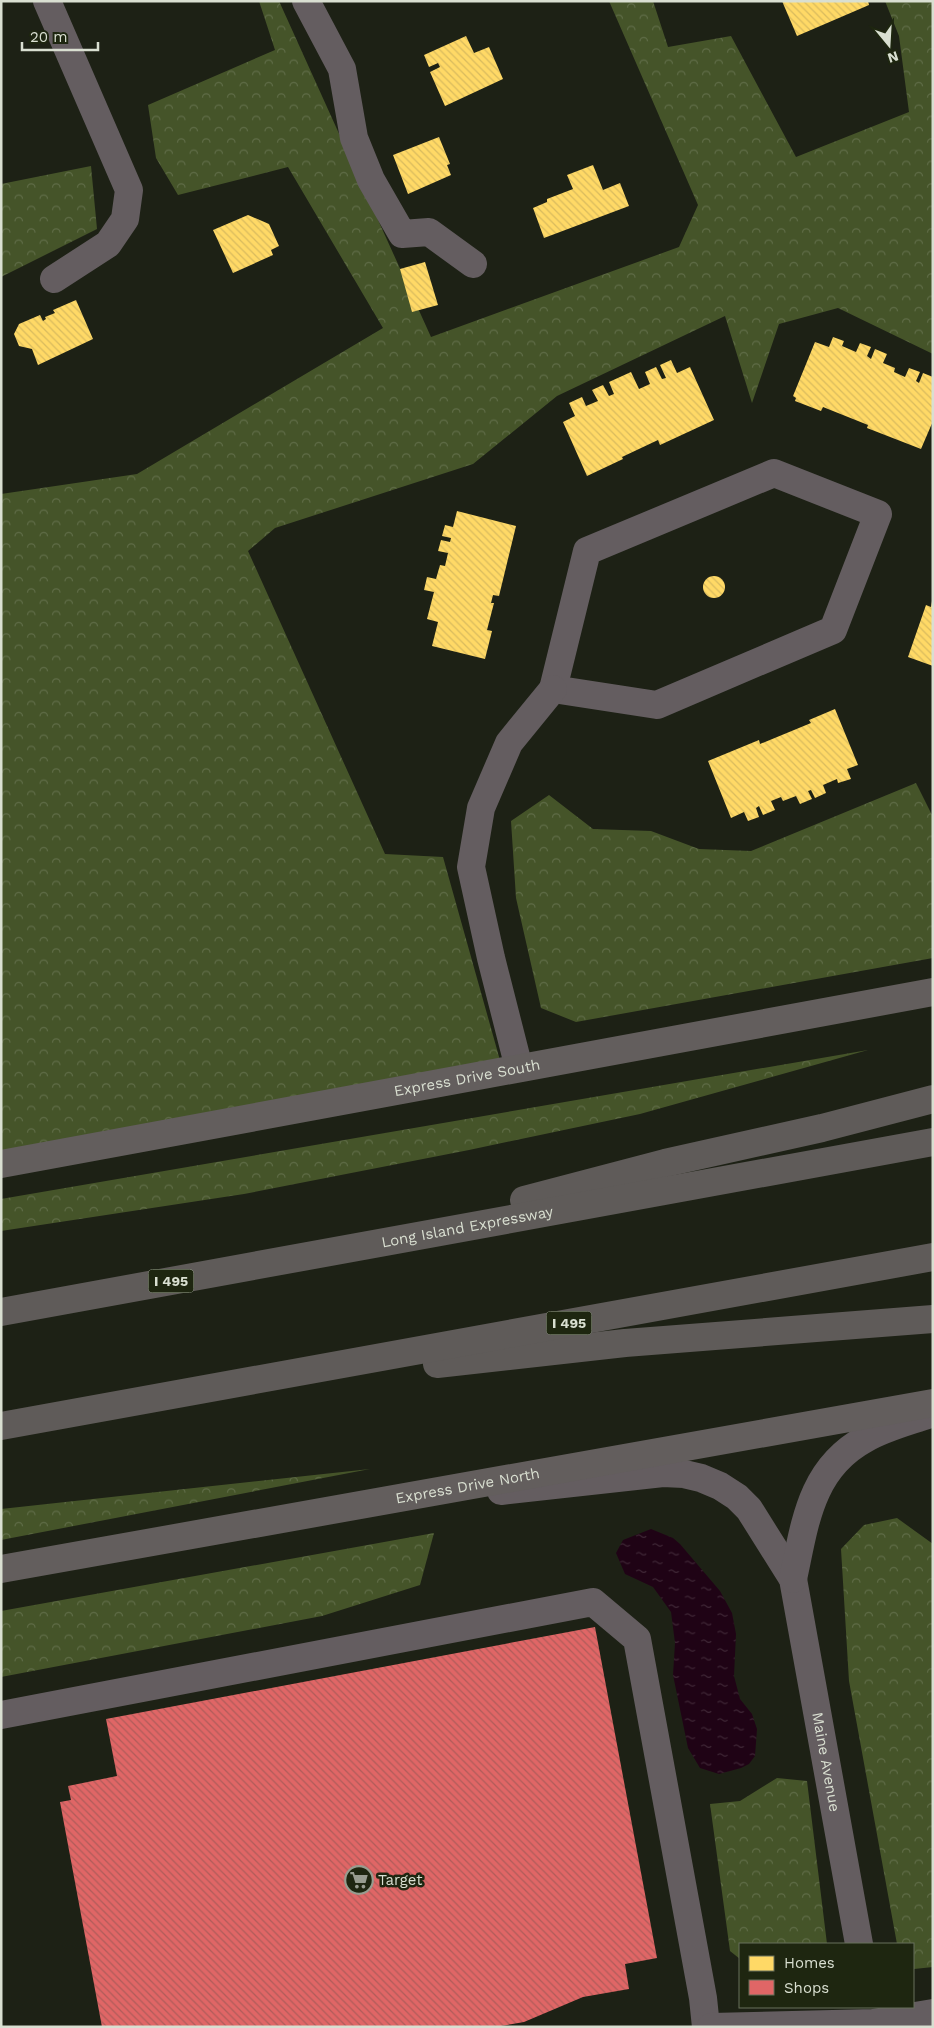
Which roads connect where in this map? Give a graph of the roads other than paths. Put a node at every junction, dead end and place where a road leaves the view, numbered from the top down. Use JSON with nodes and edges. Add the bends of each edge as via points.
{"nodes":[{"id":1,"x":47,"y":1,"type":"edge"},
{"id":2,"x":306,"y":1,"type":"edge"},
{"id":3,"x":472,"y":264,"type":"dead end"},
{"id":4,"x":54,"y":279,"type":"dead end"},
{"id":5,"x":553,"y":689,"type":"junction"},
{"id":6,"x":933,"y":992,"type":"edge"},
{"id":7,"x":519,"y":1068,"type":"junction"},
{"id":8,"x":933,"y":1099,"type":"edge"},
{"id":9,"x":933,"y":1142,"type":"edge"},
{"id":10,"x":1,"y":1164,"type":"edge"},
{"id":11,"x":340,"y":1250,"type":"junction"},
{"id":12,"x":933,"y":1257,"type":"edge"},
{"id":13,"x":1,"y":1312,"type":"edge"},
{"id":14,"x":933,"y":1319,"type":"edge"},
{"id":15,"x":204,"y":1389,"type":"junction"},
{"id":16,"x":933,"y":1403,"type":"edge"},
{"id":17,"x":933,"y":1413,"type":"edge"},
{"id":18,"x":1,"y":1426,"type":"edge"},
{"id":19,"x":312,"y":1512,"type":"junction"},
{"id":20,"x":1,"y":1569,"type":"edge"},
{"id":21,"x":793,"y":1579,"type":"junction"},
{"id":22,"x":1,"y":1716,"type":"edge"},
{"id":23,"x":859,"y":1943,"type":"edge"},
{"id":24,"x":933,"y":2013,"type":"edge"},
{"id":25,"x":872,"y":2019,"type":"edge"},
{"id":26,"x":706,"y":2027,"type":"edge"},
{"id":27,"x":711,"y":2027,"type":"edge"}],
"edges":[{"from":1,"to":4,"type":"street","via":[[129,190],[125,219],[108,244]]},
{"from":2,"to":3,"type":"street","via":[[342,69],[357,147],[371,180],[402,234],[428,232]]},
{"from":5,"to":5,"type":"street","via":[[657,705],[833,630],[878,514],[774,473],[587,551]]},
{"from":5,"to":7,"type":"street","via":[[509,743],[481,808],[471,867]]},
{"from":6,"to":7,"type":"main road","name":"Express Drive South"},
{"from":7,"to":10,"type":"main road","name":"Express Drive South"},
{"from":8,"to":11,"type":"highway","via":[[803,1133],[665,1162]]},
{"from":9,"to":11,"type":"highway","name":"Long Island Expressway","number":"I 495"},
{"from":11,"to":13,"type":"highway","name":"Long Island Expressway","number":"I 495"},
{"from":12,"to":15,"type":"highway","number":"I 495"},
{"from":14,"to":15,"type":"highway","via":[[625,1343]]},
{"from":15,"to":18,"type":"highway","number":"I 495"},
{"from":16,"to":19,"type":"main road","name":"Express Drive North"},
{"from":17,"to":21,"type":"street","via":[[866,1438],[834,1462],[813,1496]]},
{"from":19,"to":20,"type":"main road","name":"Express Drive North"},
{"from":19,"to":21,"type":"street","via":[[654,1474],[684,1474],[720,1486],[749,1509]]},
{"from":21,"to":23,"type":"street","name":"Maine Avenue"},
{"from":22,"to":26,"type":"street","via":[[593,1602],[637,1639]]},
{"from":24,"to":25,"type":"street"},
{"from":25,"to":27,"type":"street"}]}
